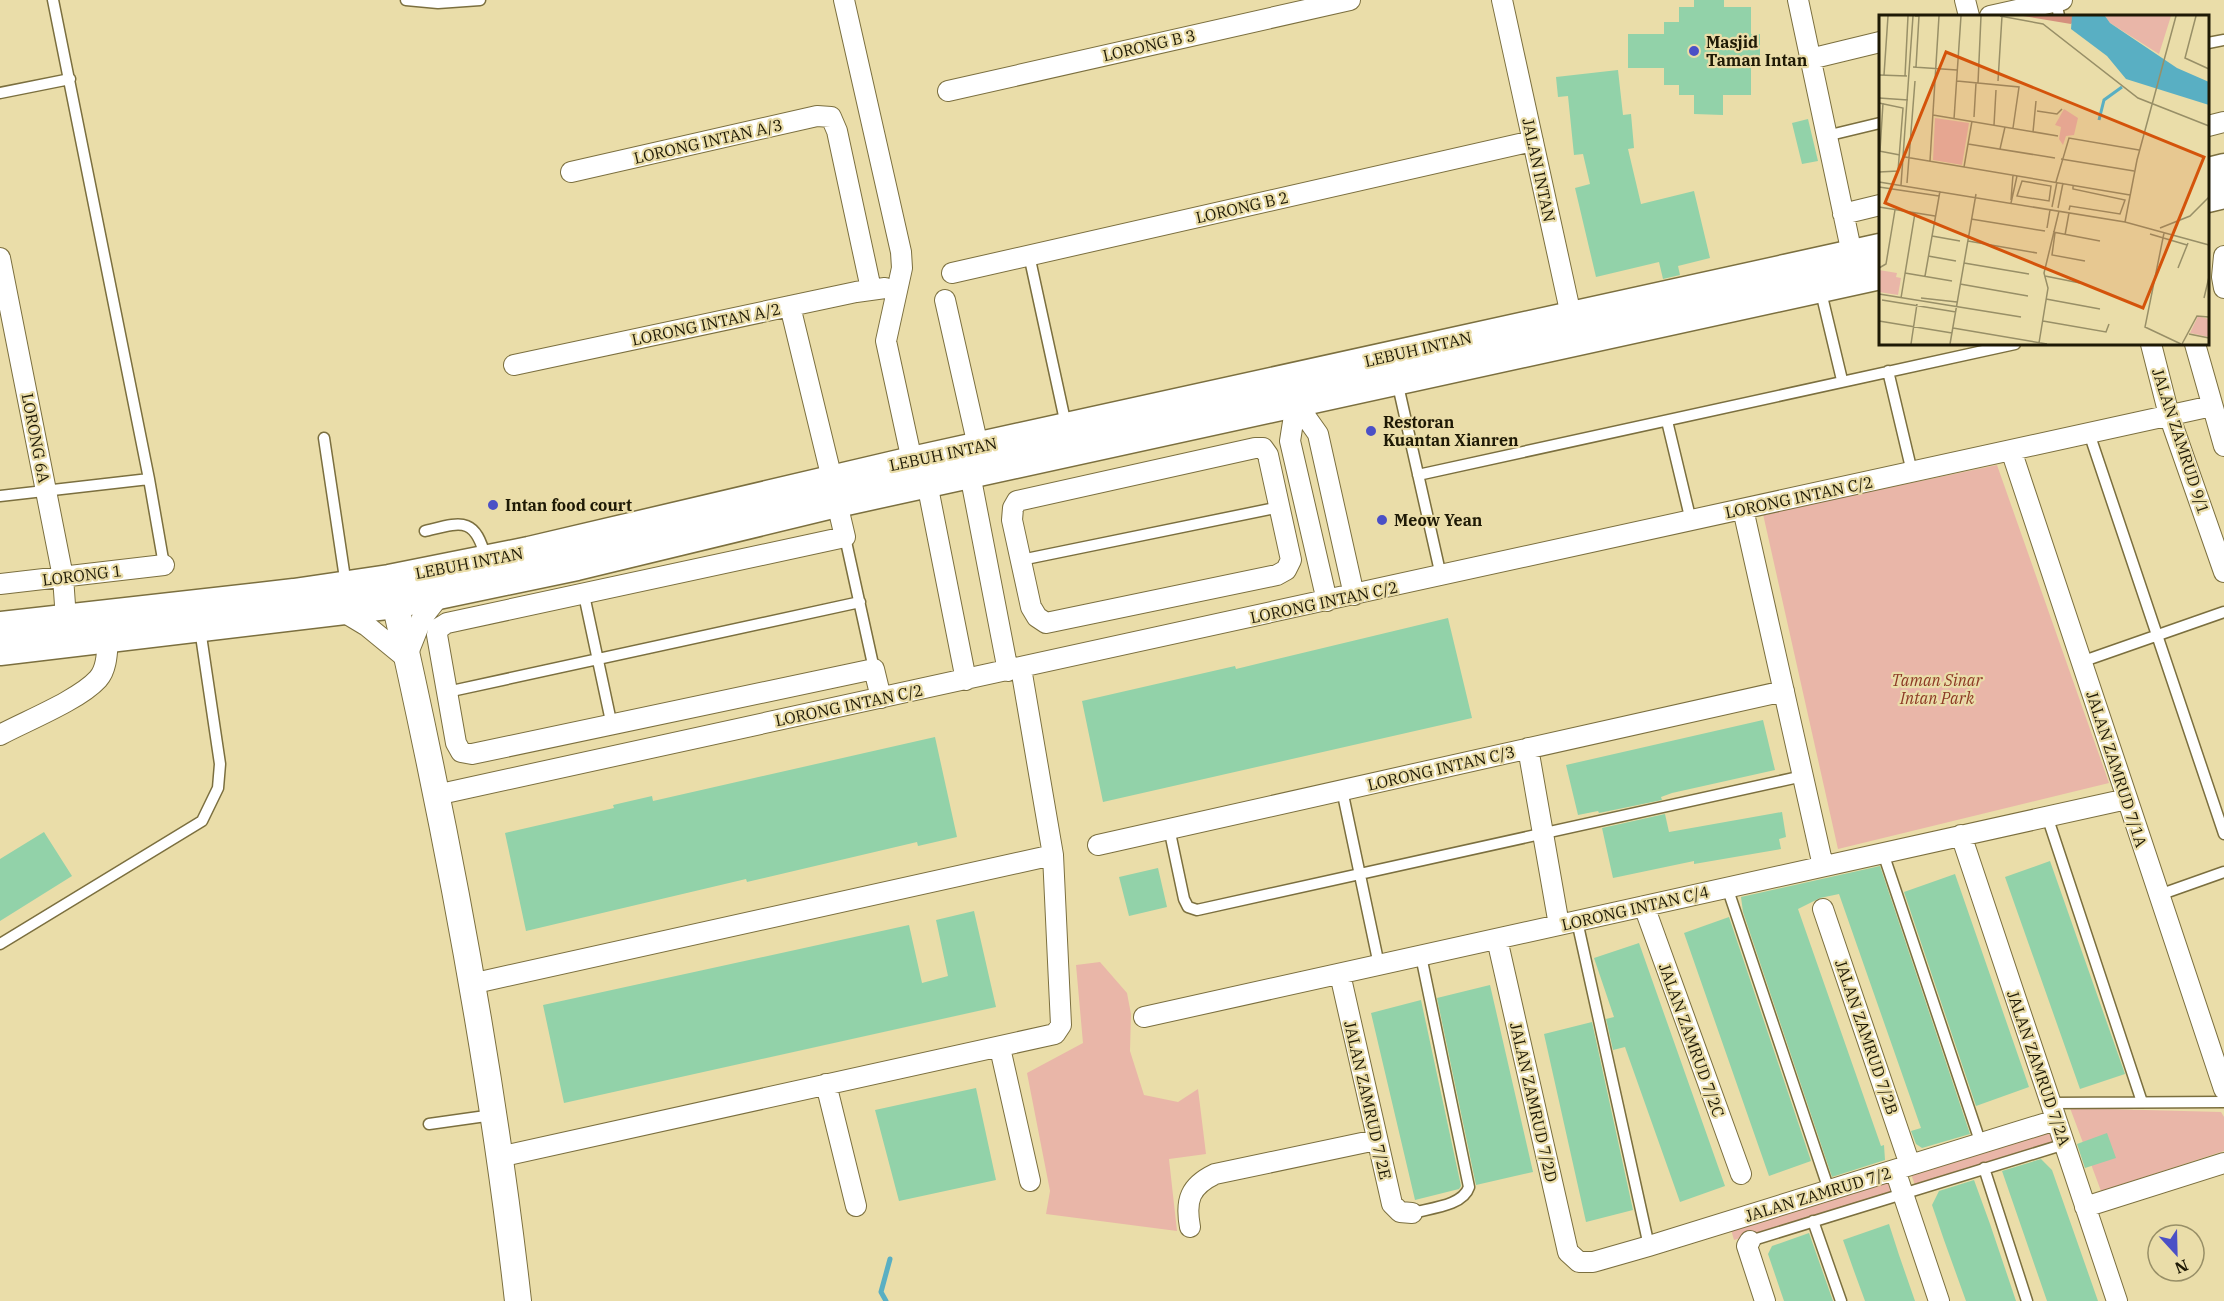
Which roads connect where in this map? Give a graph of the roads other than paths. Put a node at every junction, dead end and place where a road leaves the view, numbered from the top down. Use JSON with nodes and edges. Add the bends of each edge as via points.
{"nodes":[{"id":1,"x":53,"y":0,"type":"edge"},
{"id":2,"x":406,"y":0,"type":"edge"},
{"id":3,"x":480,"y":0,"type":"edge"},
{"id":4,"x":844,"y":0,"type":"edge"},
{"id":5,"x":1350,"y":0,"type":"edge"},
{"id":6,"x":1502,"y":0,"type":"edge"},
{"id":7,"x":1797,"y":0,"type":"edge"},
{"id":8,"x":1965,"y":0,"type":"edge"},
{"id":9,"x":2059,"y":6,"type":"edge"},
{"id":10,"x":1969,"y":15,"type":"edge"},
{"id":11,"x":1997,"y":15,"type":"edge"},
{"id":12,"x":2224,"y":40,"type":"edge"},
{"id":13,"x":1879,"y":42,"type":"edge"},
{"id":14,"x":2209,"y":43,"type":"edge"},
{"id":15,"x":1810,"y":58,"type":"junction"},
{"id":16,"x":70,"y":79,"type":"junction"},
{"id":17,"x":948,"y":91,"type":"dead end"},
{"id":18,"x":0,"y":93,"type":"edge"},
{"id":19,"x":2224,"y":122,"type":"edge"},
{"id":20,"x":1879,"y":123,"type":"edge"},
{"id":21,"x":2209,"y":126,"type":"edge"},
{"id":22,"x":1826,"y":136,"type":"junction"},
{"id":23,"x":1533,"y":141,"type":"junction"},
{"id":24,"x":2224,"y":168,"type":"edge"},
{"id":25,"x":571,"y":172,"type":"dead end"},
{"id":26,"x":2209,"y":172,"type":"edge"},
{"id":27,"x":2224,"y":194,"type":"edge"},
{"id":28,"x":2209,"y":198,"type":"edge"},
{"id":29,"x":1879,"y":205,"type":"edge"},
{"id":30,"x":1843,"y":214,"type":"junction"},
{"id":31,"x":1879,"y":248,"type":"edge"},
{"id":32,"x":1852,"y":254,"type":"junction"},
{"id":33,"x":1029,"y":255,"type":"junction"},
{"id":34,"x":2224,"y":256,"type":"edge"},
{"id":35,"x":0,"y":258,"type":"edge"},
{"id":36,"x":952,"y":273,"type":"dead end"},
{"id":37,"x":1879,"y":275,"type":"edge"},
{"id":38,"x":1820,"y":287,"type":"junction"},
{"id":39,"x":898,"y":288,"type":"junction"},
{"id":40,"x":2224,"y":288,"type":"edge"},
{"id":41,"x":871,"y":289,"type":"junction"},
{"id":42,"x":3,"y":290,"type":"edge"},
{"id":43,"x":945,"y":300,"type":"dead end"},
{"id":44,"x":790,"y":306,"type":"junction"},
{"id":45,"x":1573,"y":327,"type":"junction"},
{"id":46,"x":2010,"y":345,"type":"edge"},
{"id":47,"x":2151,"y":345,"type":"edge"},
{"id":48,"x":2195,"y":345,"type":"edge"},
{"id":49,"x":514,"y":365,"type":"dead end"},
{"id":50,"x":1888,"y":371,"type":"junction"},
{"id":51,"x":1842,"y":380,"type":"junction"},
{"id":52,"x":1397,"y":381,"type":"junction"},
{"id":53,"x":1293,"y":390,"type":"junction"},
{"id":54,"x":2212,"y":406,"type":"junction"},
{"id":55,"x":2169,"y":415,"type":"junction"},
{"id":56,"x":1667,"y":421,"type":"junction"},
{"id":57,"x":1066,"y":427,"type":"junction"},
{"id":58,"x":2089,"y":433,"type":"junction"},
{"id":59,"x":1318,"y":434,"type":"junction"},
{"id":60,"x":324,"y":438,"type":"dead end"},
{"id":61,"x":1290,"y":441,"type":"junction"},
{"id":62,"x":978,"y":446,"type":"junction"},
{"id":63,"x":2224,"y":446,"type":"edge"},
{"id":64,"x":2011,"y":450,"type":"junction"},
{"id":65,"x":920,"y":472,"type":"junction"},
{"id":66,"x":1912,"y":472,"type":"junction"},
{"id":67,"x":970,"y":474,"type":"junction"},
{"id":68,"x":1418,"y":475,"type":"junction"},
{"id":69,"x":149,"y":479,"type":"junction"},
{"id":70,"x":46,"y":490,"type":"junction"},
{"id":71,"x":834,"y":491,"type":"junction"},
{"id":72,"x":0,"y":496,"type":"edge"},
{"id":73,"x":1304,"y":501,"type":"junction"},
{"id":74,"x":1280,"y":507,"type":"junction"},
{"id":75,"x":1743,"y":509,"type":"junction"},
{"id":76,"x":1691,"y":521,"type":"junction"},
{"id":77,"x":425,"y":531,"type":"dead end"},
{"id":78,"x":845,"y":537,"type":"junction"},
{"id":79,"x":529,"y":551,"type":"junction"},
{"id":80,"x":486,"y":559,"type":"junction"},
{"id":81,"x":1021,"y":560,"type":"junction"},
{"id":82,"x":164,"y":565,"type":"joint"},
{"id":83,"x":578,"y":566,"type":"junction"},
{"id":84,"x":989,"y":568,"type":"junction"},
{"id":85,"x":2224,"y":572,"type":"edge"},
{"id":86,"x":1441,"y":576,"type":"junction"},
{"id":87,"x":63,"y":577,"type":"junction"},
{"id":88,"x":0,"y":584,"type":"edge"},
{"id":89,"x":392,"y":591,"type":"junction"},
{"id":90,"x":441,"y":594,"type":"junction"},
{"id":91,"x":584,"y":595,"type":"junction"},
{"id":92,"x":1354,"y":595,"type":"junction"},
{"id":93,"x":344,"y":598,"type":"junction"},
{"id":94,"x":1327,"y":601,"type":"junction"},
{"id":95,"x":860,"y":602,"type":"junction"},
{"id":96,"x":2224,"y":612,"type":"edge"},
{"id":97,"x":66,"y":619,"type":"junction"},
{"id":98,"x":0,"y":626,"type":"edge"},
{"id":99,"x":200,"y":629,"type":"junction"},
{"id":100,"x":2156,"y":636,"type":"junction"},
{"id":101,"x":108,"y":639,"type":"junction"},
{"id":102,"x":0,"y":651,"type":"edge"},
{"id":103,"x":406,"y":658,"type":"junction"},
{"id":104,"x":597,"y":660,"type":"junction"},
{"id":105,"x":2081,"y":662,"type":"junction"},
{"id":106,"x":874,"y":669,"type":"junction"},
{"id":107,"x":1015,"y":669,"type":"junction"},
{"id":108,"x":966,"y":680,"type":"junction"},
{"id":109,"x":1784,"y":691,"type":"junction"},
{"id":110,"x":447,"y":692,"type":"junction"},
{"id":111,"x":881,"y":698,"type":"junction"},
{"id":112,"x":612,"y":726,"type":"junction"},
{"id":113,"x":0,"y":735,"type":"edge"},
{"id":114,"x":1528,"y":748,"type":"junction"},
{"id":115,"x":618,"y":756,"type":"junction"},
{"id":116,"x":1803,"y":776,"type":"junction"},
{"id":117,"x":1342,"y":790,"type":"junction"},
{"id":118,"x":436,"y":795,"type":"junction"},
{"id":119,"x":2127,"y":799,"type":"junction"},
{"id":120,"x":2047,"y":816,"type":"junction"},
{"id":121,"x":1169,"y":828,"type":"junction"},
{"id":122,"x":1544,"y":834,"type":"junction"},
{"id":123,"x":2224,"y":834,"type":"edge"},
{"id":124,"x":1961,"y":835,"type":"junction"},
{"id":125,"x":1098,"y":845,"type":"dead end"},
{"id":126,"x":1883,"y":853,"type":"junction"},
{"id":127,"x":1053,"y":855,"type":"junction"},
{"id":128,"x":1823,"y":866,"type":"junction"},
{"id":129,"x":2224,"y":872,"type":"edge"},
{"id":130,"x":1361,"y":874,"type":"junction"},
{"id":131,"x":1727,"y":887,"type":"junction"},
{"id":132,"x":2159,"y":895,"type":"junction"},
{"id":133,"x":1644,"y":906,"type":"junction"},
{"id":134,"x":1823,"y":909,"type":"dead end"},
{"id":135,"x":1568,"y":923,"type":"junction"},
{"id":136,"x":1497,"y":939,"type":"junction"},
{"id":137,"x":0,"y":944,"type":"edge"},
{"id":138,"x":1421,"y":956,"type":"junction"},
{"id":139,"x":1379,"y":965,"type":"junction"},
{"id":140,"x":1340,"y":974,"type":"junction"},
{"id":141,"x":471,"y":984,"type":"junction"},
{"id":142,"x":1144,"y":1017,"type":"dead end"},
{"id":143,"x":1000,"y":1048,"type":"junction"},
{"id":144,"x":826,"y":1084,"type":"junction"},
{"id":145,"x":2224,"y":1089,"type":"edge"},
{"id":146,"x":2142,"y":1102,"type":"junction"},
{"id":147,"x":2224,"y":1102,"type":"edge"},
{"id":148,"x":2054,"y":1112,"type":"junction"},
{"id":149,"x":493,"y":1115,"type":"junction"},
{"id":150,"x":429,"y":1124,"type":"dead end"},
{"id":151,"x":1376,"y":1140,"type":"junction"},
{"id":152,"x":1981,"y":1144,"type":"junction"},
{"id":153,"x":2065,"y":1144,"type":"junction"},
{"id":154,"x":498,"y":1157,"type":"junction"},
{"id":155,"x":2224,"y":1162,"type":"edge"},
{"id":156,"x":1903,"y":1168,"type":"junction"},
{"id":157,"x":1984,"y":1168,"type":"junction"},
{"id":158,"x":1741,"y":1174,"type":"dead end"},
{"id":159,"x":1030,"y":1181,"type":"dead end"},
{"id":160,"x":1829,"y":1190,"type":"junction"},
{"id":161,"x":1903,"y":1193,"type":"junction"},
{"id":162,"x":856,"y":1206,"type":"dead end"},
{"id":163,"x":2085,"y":1207,"type":"junction"},
{"id":164,"x":1412,"y":1213,"type":"joint"},
{"id":165,"x":1813,"y":1221,"type":"junction"},
{"id":166,"x":1190,"y":1227,"type":"dead end"},
{"id":167,"x":1750,"y":1241,"type":"joint"},
{"id":168,"x":1648,"y":1246,"type":"junction"},
{"id":169,"x":1579,"y":1262,"type":"joint"},
{"id":170,"x":518,"y":1301,"type":"edge"},
{"id":171,"x":1765,"y":1301,"type":"edge"},
{"id":172,"x":1840,"y":1301,"type":"edge"},
{"id":173,"x":1939,"y":1301,"type":"edge"},
{"id":174,"x":2027,"y":1301,"type":"edge"},
{"id":175,"x":2117,"y":1301,"type":"edge"}],
"edges":[{"from":1,"to":16,"type":"lane"},
{"from":2,"to":3,"type":"lane"},
{"from":4,"to":39,"type":"street","via":[[898,234],[902,268]]},
{"from":5,"to":17,"type":"street","name":"LORONG B 3"},
{"from":6,"to":23,"type":"street","name":"JALAN INTAN"},
{"from":7,"to":15,"type":"street"},
{"from":8,"to":10,"type":"street"},
{"from":9,"to":11,"type":"street"},
{"from":12,"to":14,"type":"lane"},
{"from":13,"to":15,"type":"street"},
{"from":15,"to":22,"type":"street"},
{"from":16,"to":18,"type":"lane"},
{"from":16,"to":69,"type":"lane"},
{"from":19,"to":21,"type":"street"},
{"from":20,"to":22,"type":"lane"},
{"from":22,"to":30,"type":"street"},
{"from":23,"to":33,"type":"street","name":"LORONG B 2"},
{"from":23,"to":45,"type":"street","name":"JALAN INTAN"},
{"from":24,"to":26,"type":"main road"},
{"from":25,"to":41,"type":"street","name":"LORONG INTAN A/3","via":[[817,116],[831,117]]},
{"from":27,"to":28,"type":"main road"},
{"from":29,"to":30,"type":"street"},
{"from":30,"to":32,"type":"street"},
{"from":31,"to":32,"type":"main road","name":"LEBUH INTAN"},
{"from":32,"to":45,"type":"main road","name":"LEBUH INTAN"},
{"from":33,"to":36,"type":"street","name":"LORONG B 2"},
{"from":33,"to":57,"type":"lane"},
{"from":34,"to":40,"type":"street"},
{"from":35,"to":42,"type":"street","name":"LORONG 6A"},
{"from":37,"to":38,"type":"main road","name":"LEBUH INTAN"},
{"from":38,"to":45,"type":"main road","name":"LEBUH INTAN"},
{"from":38,"to":51,"type":"lane"},
{"from":39,"to":41,"type":"street","name":"LORONG INTAN A/2"},
{"from":39,"to":65,"type":"street","via":[[886,341]]},
{"from":41,"to":44,"type":"street","name":"LORONG INTAN A/2"},
{"from":42,"to":70,"type":"street","name":"LORONG 6A"},
{"from":43,"to":62,"type":"street"},
{"from":44,"to":49,"type":"street","name":"LORONG INTAN A/2"},
{"from":44,"to":71,"type":"street"},
{"from":45,"to":52,"type":"main road","name":"LEBUH INTAN"},
{"from":45,"to":53,"type":"main road","name":"LEBUH INTAN"},
{"from":46,"to":50,"type":"lane"},
{"from":47,"to":55,"type":"street","name":"JALAN ZAMRUD 9/1"},
{"from":48,"to":54,"type":"street"},
{"from":50,"to":51,"type":"lane"},
{"from":50,"to":66,"type":"lane"},
{"from":51,"to":56,"type":"lane"},
{"from":52,"to":53,"type":"main road","name":"LEBUH INTAN"},
{"from":52,"to":68,"type":"lane"},
{"from":53,"to":57,"type":"main road","name":"LEBUH INTAN"},
{"from":53,"to":59,"type":"street"},
{"from":53,"to":61,"type":"street"},
{"from":53,"to":67,"type":"main road","name":"LEBUH INTAN"},
{"from":54,"to":55,"type":"street","name":"LORONG INTAN C/2"},
{"from":54,"to":63,"type":"street"},
{"from":55,"to":58,"type":"street","name":"LORONG INTAN C/2"},
{"from":55,"to":85,"type":"street","name":"JALAN ZAMRUD 9/1"},
{"from":56,"to":68,"type":"lane"},
{"from":56,"to":76,"type":"lane"},
{"from":57,"to":62,"type":"main road","name":"LEBUH INTAN"},
{"from":58,"to":64,"type":"street","name":"LORONG INTAN C/2"},
{"from":58,"to":100,"type":"lane"},
{"from":59,"to":61,"type":"street"},
{"from":59,"to":92,"type":"street"},
{"from":60,"to":93,"type":"lane"},
{"from":61,"to":73,"type":"street"},
{"from":62,"to":65,"type":"main road","name":"LEBUH INTAN"},
{"from":64,"to":66,"type":"street","name":"LORONG INTAN C/2"},
{"from":64,"to":105,"type":"street","name":"JALAN ZAMRUD 7/1A"},
{"from":65,"to":67,"type":"main road","name":"LEBUH INTAN"},
{"from":65,"to":71,"type":"main road","name":"LEBUH INTAN"},
{"from":65,"to":108,"type":"street"},
{"from":66,"to":75,"type":"street","name":"LORONG INTAN C/2"},
{"from":67,"to":84,"type":"street"},
{"from":68,"to":86,"type":"lane"},
{"from":69,"to":70,"type":"lane"},
{"from":69,"to":82,"type":"lane"},
{"from":70,"to":72,"type":"lane"},
{"from":70,"to":87,"type":"street","name":"LORONG 6A"},
{"from":71,"to":78,"type":"street"},
{"from":71,"to":79,"type":"main road","name":"LEBUH INTAN"},
{"from":71,"to":83,"type":"main road","name":"LEBUH INTAN"},
{"from":73,"to":74,"type":"street"},
{"from":73,"to":94,"type":"street"},
{"from":74,"to":81,"type":"lane"},
{"from":74,"to":81,"type":"street","via":[[1268,455],[1263,448],[1255,448],[1017,501],[1012,520]]},
{"from":74,"to":81,"type":"street","via":[[1291,560],[1286,570],[1277,575],[1046,623],[1031,607]]},
{"from":75,"to":76,"type":"street","name":"LORONG INTAN C/2"},
{"from":75,"to":109,"type":"street"},
{"from":76,"to":86,"type":"street","name":"LORONG INTAN C/2"},
{"from":77,"to":80,"type":"lane","via":[[458,523],[470,526],[479,537]]},
{"from":78,"to":91,"type":"street"},
{"from":78,"to":95,"type":"lane"},
{"from":79,"to":80,"type":"main road","name":"LEBUH INTAN"},
{"from":79,"to":83,"type":"main road","via":[[564,552],[572,555]]},
{"from":80,"to":89,"type":"main road","name":"LEBUH INTAN"},
{"from":81,"to":84,"type":"street"},
{"from":82,"to":87,"type":"street","name":"LORONG 1"},
{"from":83,"to":90,"type":"main road","name":"LEBUH INTAN"},
{"from":83,"to":91,"type":"street"},
{"from":84,"to":107,"type":"street"},
{"from":86,"to":92,"type":"street","name":"LORONG INTAN C/2"},
{"from":87,"to":88,"type":"street","name":"LORONG 1"},
{"from":87,"to":97,"type":"street","name":"LORONG 6A"},
{"from":89,"to":90,"type":"main road","name":"LEBUH INTAN"},
{"from":89,"to":93,"type":"main road","name":"LEBUH INTAN"},
{"from":89,"to":103,"type":"street"},
{"from":90,"to":103,"type":"street","via":[[422,618]]},
{"from":91,"to":104,"type":"lane"},
{"from":91,"to":110,"type":"street","via":[[447,623],[437,635]]},
{"from":92,"to":94,"type":"street","name":"LORONG INTAN C/2"},
{"from":93,"to":97,"type":"main road","name":"LEBUH INTAN"},
{"from":93,"to":99,"type":"main road","name":"LEBUH INTAN"},
{"from":93,"to":103,"type":"street","via":[[367,626]]},
{"from":94,"to":107,"type":"street","name":"LORONG INTAN C/2"},
{"from":95,"to":104,"type":"lane"},
{"from":95,"to":106,"type":"lane"},
{"from":96,"to":100,"type":"lane"},
{"from":97,"to":98,"type":"main road","name":"LEBUH INTAN"},
{"from":99,"to":101,"type":"main road","name":"LEBUH INTAN"},
{"from":99,"to":137,"type":"lane","via":[[220,764],[218,788],[202,821]]},
{"from":100,"to":105,"type":"lane"},
{"from":100,"to":123,"type":"lane"},
{"from":101,"to":102,"type":"main road","name":"LEBUH INTAN"},
{"from":101,"to":113,"type":"street","via":[[106,662],[99,678],[81,693]]},
{"from":103,"to":118,"type":"street"},
{"from":104,"to":110,"type":"lane"},
{"from":104,"to":112,"type":"lane"},
{"from":105,"to":119,"type":"street","name":"JALAN ZAMRUD 7/1A"},
{"from":106,"to":111,"type":"street"},
{"from":106,"to":112,"type":"street"},
{"from":107,"to":108,"type":"street","name":"LORONG INTAN C/2"},
{"from":107,"to":127,"type":"street"},
{"from":108,"to":111,"type":"street","name":"LORONG INTAN C/2"},
{"from":109,"to":114,"type":"street","name":"LORONG INTAN C/3"},
{"from":109,"to":116,"type":"street"},
{"from":110,"to":112,"type":"street","via":[[461,752],[472,754]]},
{"from":111,"to":115,"type":"street","name":"LORONG INTAN C/2"},
{"from":112,"to":115,"type":"street"},
{"from":114,"to":117,"type":"street","name":"LORONG INTAN C/3"},
{"from":114,"to":122,"type":"street"},
{"from":115,"to":118,"type":"street","name":"LORONG INTAN C/2"},
{"from":116,"to":122,"type":"lane"},
{"from":116,"to":128,"type":"street"},
{"from":117,"to":121,"type":"street","name":"LORONG INTAN C/3"},
{"from":117,"to":130,"type":"lane"},
{"from":118,"to":141,"type":"street"},
{"from":119,"to":120,"type":"street","name":"LORONG INTAN C/4"},
{"from":119,"to":132,"type":"street","name":"JALAN ZAMRUD 7/1A"},
{"from":120,"to":124,"type":"street","name":"LORONG INTAN C/4"},
{"from":120,"to":146,"type":"lane"},
{"from":121,"to":125,"type":"street","name":"LORONG INTAN C/3"},
{"from":121,"to":130,"type":"lane","via":[[1184,898],[1188,907],[1197,910]]},
{"from":122,"to":130,"type":"lane"},
{"from":122,"to":135,"type":"street"},
{"from":124,"to":126,"type":"street","name":"LORONG INTAN C/4"},
{"from":124,"to":148,"type":"street","name":"JALAN ZAMRUD 7/2A"},
{"from":126,"to":128,"type":"street","name":"LORONG INTAN C/4"},
{"from":126,"to":152,"type":"lane"},
{"from":127,"to":141,"type":"street"},
{"from":127,"to":143,"type":"street","via":[[1061,1025],[1055,1034]]},
{"from":128,"to":131,"type":"street","name":"LORONG INTAN C/4"},
{"from":129,"to":132,"type":"lane"},
{"from":130,"to":139,"type":"lane"},
{"from":131,"to":133,"type":"street","name":"LORONG INTAN C/4"},
{"from":131,"to":160,"type":"lane"},
{"from":132,"to":145,"type":"street","name":"JALAN ZAMRUD 7/1A"},
{"from":133,"to":135,"type":"street","name":"LORONG INTAN C/4"},
{"from":133,"to":158,"type":"street","name":"JALAN ZAMRUD 7/2C"},
{"from":134,"to":156,"type":"street","name":"JALAN ZAMRUD 7/2B"},
{"from":135,"to":136,"type":"street","name":"LORONG INTAN C/4"},
{"from":135,"to":168,"type":"lane"},
{"from":136,"to":138,"type":"street","name":"LORONG INTAN C/4"},
{"from":136,"to":169,"type":"street","name":"JALAN ZAMRUD 7/2D","via":[[1568,1252]]},
{"from":138,"to":139,"type":"street","name":"LORONG INTAN C/4"},
{"from":138,"to":164,"type":"lane","via":[[1469,1187],[1459,1200]]},
{"from":139,"to":140,"type":"street","name":"LORONG INTAN C/4"},
{"from":140,"to":142,"type":"street","name":"LORONG INTAN C/4"},
{"from":140,"to":151,"type":"street","name":"JALAN ZAMRUD 7/2E"},
{"from":141,"to":149,"type":"street"},
{"from":143,"to":144,"type":"street"},
{"from":143,"to":159,"type":"street"},
{"from":144,"to":154,"type":"street"},
{"from":144,"to":162,"type":"street"},
{"from":146,"to":147,"type":"lane"},
{"from":146,"to":148,"type":"lane"},
{"from":148,"to":152,"type":"street","name":"JALAN ZAMRUD 7/2"},
{"from":148,"to":153,"type":"street","name":"JALAN ZAMRUD 7/2A"},
{"from":149,"to":150,"type":"lane"},
{"from":149,"to":154,"type":"street"},
{"from":151,"to":164,"type":"street","name":"JALAN ZAMRUD 7/2E","via":[[1392,1204],[1400,1212]]},
{"from":151,"to":166,"type":"street","via":[[1215,1173],[1199,1182],[1189,1194]]},
{"from":152,"to":156,"type":"street","name":"JALAN ZAMRUD 7/2"},
{"from":153,"to":157,"type":"lane"},
{"from":153,"to":163,"type":"street","name":"JALAN ZAMRUD 7/2A"},
{"from":154,"to":170,"type":"street"},
{"from":155,"to":163,"type":"street"},
{"from":156,"to":160,"type":"street","name":"JALAN ZAMRUD 7/2"},
{"from":156,"to":161,"type":"street","name":"JALAN ZAMRUD 7/2B"},
{"from":157,"to":161,"type":"lane"},
{"from":157,"to":174,"type":"lane"},
{"from":160,"to":168,"type":"street","name":"JALAN ZAMRUD 7/2"},
{"from":161,"to":165,"type":"lane"},
{"from":161,"to":173,"type":"street","name":"JALAN ZAMRUD 7/2B"},
{"from":163,"to":175,"type":"street","name":"JALAN ZAMRUD 7/2A"},
{"from":165,"to":167,"type":"lane"},
{"from":165,"to":172,"type":"lane"},
{"from":167,"to":171,"type":"street","via":[[1747,1246]]},
{"from":168,"to":169,"type":"street","name":"JALAN ZAMRUD 7/2","via":[[1593,1262]]}]}
